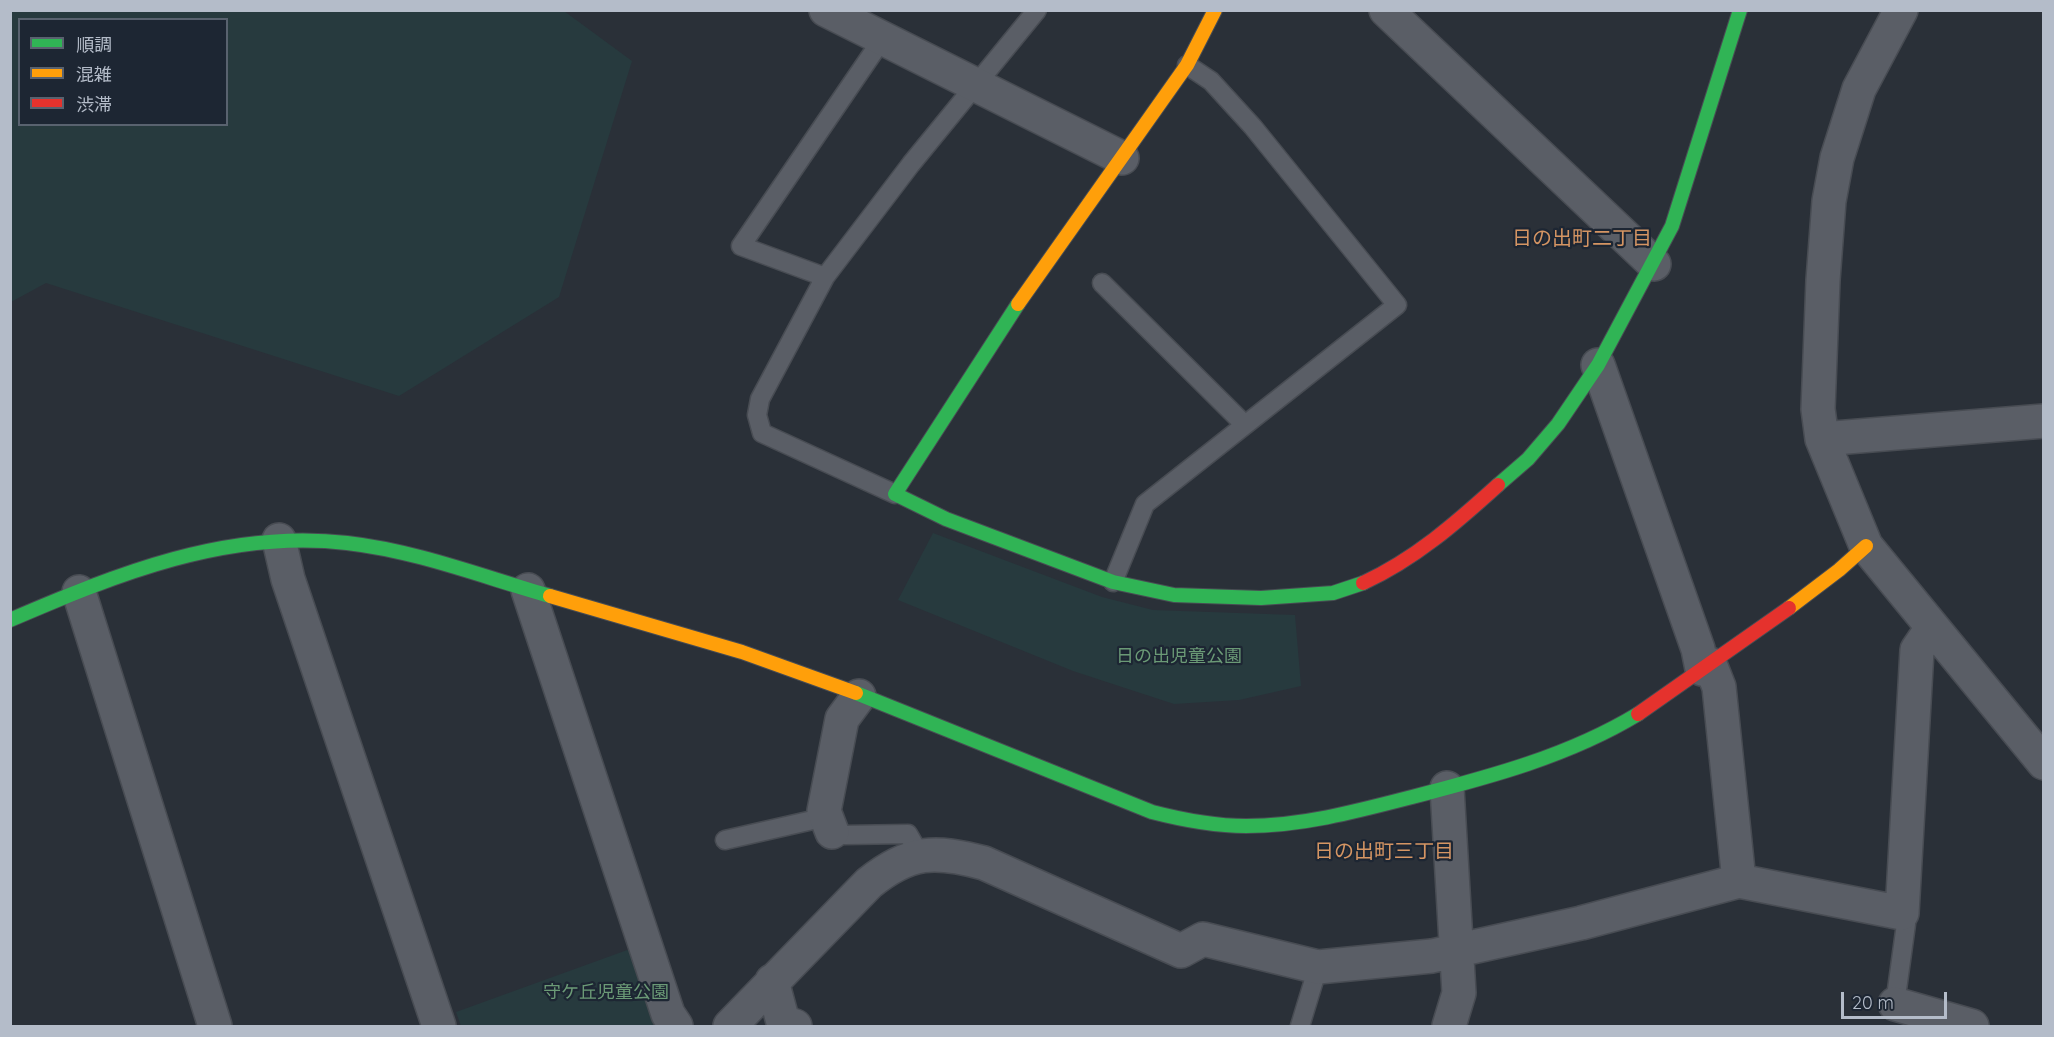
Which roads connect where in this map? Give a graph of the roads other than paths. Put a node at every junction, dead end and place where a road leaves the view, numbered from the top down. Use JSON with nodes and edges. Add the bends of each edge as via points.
{"nodes":[{"id":1,"x":826,"y":10,"type":"edge"},
{"id":2,"x":1037,"y":10,"type":"edge"},
{"id":3,"x":1215,"y":10,"type":"edge"},
{"id":4,"x":1386,"y":10,"type":"edge"},
{"id":5,"x":1740,"y":10,"type":"edge"},
{"id":6,"x":1901,"y":10,"type":"edge"},
{"id":7,"x":883,"y":38,"type":"junction"},
{"id":8,"x":1187,"y":64,"type":"junction"},
{"id":9,"x":978,"y":85,"type":"junction"},
{"id":10,"x":1122,"y":158,"type":"junction"},
{"id":11,"x":1654,"y":264,"type":"junction"},
{"id":12,"x":825,"y":277,"type":"junction"},
{"id":13,"x":1102,"y":282,"type":"dead end"},
{"id":14,"x":1598,"y":365,"type":"junction"},
{"id":15,"x":2043,"y":421,"type":"edge"},
{"id":16,"x":1245,"y":425,"type":"junction"},
{"id":17,"x":1822,"y":439,"type":"junction"},
{"id":18,"x":895,"y":494,"type":"junction"},
{"id":19,"x":279,"y":540,"type":"junction"},
{"id":20,"x":1866,"y":546,"type":"junction"},
{"id":21,"x":1113,"y":582,"type":"junction"},
{"id":22,"x":528,"y":590,"type":"junction"},
{"id":23,"x":79,"y":592,"type":"junction"},
{"id":24,"x":10,"y":620,"type":"edge"},
{"id":25,"x":1932,"y":628,"type":"junction"},
{"id":26,"x":1706,"y":666,"type":"junction"},
{"id":27,"x":859,"y":696,"type":"junction"},
{"id":28,"x":2043,"y":763,"type":"edge"},
{"id":29,"x":1447,"y":788,"type":"junction"},
{"id":30,"x":829,"y":825,"type":"junction"},
{"id":31,"x":724,"y":840,"type":"dead end"},
{"id":32,"x":920,"y":855,"type":"junction"},
{"id":33,"x":1739,"y":881,"type":"junction"},
{"id":34,"x":1902,"y":913,"type":"junction"},
{"id":35,"x":1458,"y":949,"type":"junction"},
{"id":36,"x":1318,"y":967,"type":"junction"},
{"id":37,"x":772,"y":981,"type":"junction"},
{"id":38,"x":1895,"y":1004,"type":"joint"},
{"id":39,"x":215,"y":1026,"type":"edge"},
{"id":40,"x":439,"y":1026,"type":"edge"},
{"id":41,"x":676,"y":1026,"type":"edge"},
{"id":42,"x":730,"y":1026,"type":"edge"},
{"id":43,"x":795,"y":1026,"type":"edge"},
{"id":44,"x":1300,"y":1026,"type":"edge"},
{"id":45,"x":1449,"y":1026,"type":"edge"},
{"id":46,"x":1972,"y":1026,"type":"edge"}],
"edges":[{"from":1,"to":7,"type":"street"},
{"from":2,"to":9,"type":"lane"},
{"from":3,"to":8,"type":"street"},
{"from":4,"to":11,"type":"street"},
{"from":5,"to":11,"type":"street","via":[[1672,226]]},
{"from":6,"to":17,"type":"street","via":[[1860,89],[1833,179],[1818,409]]},
{"from":7,"to":9,"type":"street"},
{"from":7,"to":12,"type":"lane","via":[[741,246]]},
{"from":8,"to":10,"type":"street"},
{"from":8,"to":16,"type":"lane","via":[[1211,81],[1253,127],[1397,305]]},
{"from":9,"to":10,"type":"street"},
{"from":9,"to":12,"type":"lane","via":[[911,164]]},
{"from":10,"to":18,"type":"street","via":[[1019,302]]},
{"from":11,"to":14,"type":"street"},
{"from":12,"to":18,"type":"lane","via":[[760,399],[757,415],[762,433]]},
{"from":13,"to":16,"type":"lane"},
{"from":14,"to":21,"type":"street","via":[[1558,424],[1496,489],[1395,568],[1361,584],[1333,593],[1261,598],[1174,594]]},
{"from":14,"to":26,"type":"street"},
{"from":15,"to":17,"type":"street"},
{"from":16,"to":21,"type":"lane","via":[[1145,504]]},
{"from":17,"to":20,"type":"street"},
{"from":18,"to":21,"type":"street","via":[[946,519]]},
{"from":19,"to":22,"type":"street","via":[[329,540],[382,547],[448,563]]},
{"from":19,"to":23,"type":"street","via":[[230,546],[143,568]]},
{"from":19,"to":40,"type":"street","via":[[288,579]]},
{"from":20,"to":25,"type":"street"},
{"from":20,"to":26,"type":"street","via":[[1840,572]]},
{"from":22,"to":27,"type":"street","via":[[769,661]]},
{"from":22,"to":41,"type":"street","via":[[668,1014]]},
{"from":23,"to":24,"type":"street"},
{"from":23,"to":39,"type":"street"},
{"from":25,"to":28,"type":"street"},
{"from":25,"to":34,"type":"street","via":[[1917,650]]},
{"from":26,"to":29,"type":"street","via":[[1632,717],[1607,729],[1510,771]]},
{"from":26,"to":33,"type":"street","via":[[1719,687]]},
{"from":27,"to":29,"type":"street","via":[[1152,812],[1204,825],[1290,825]]},
{"from":27,"to":30,"type":"street","via":[[842,719],[824,811]]},
{"from":29,"to":35,"type":"street"},
{"from":30,"to":31,"type":"lane"},
{"from":30,"to":32,"type":"lane","via":[[845,835],[908,834]]},
{"from":32,"to":36,"type":"street","via":[[954,855],[984,863],[1181,951],[1203,939]]},
{"from":32,"to":37,"type":"street","via":[[888,868],[868,883]]},
{"from":33,"to":34,"type":"street"},
{"from":33,"to":35,"type":"street","via":[[1581,923]]},
{"from":34,"to":38,"type":"lane","via":[[1906,924]]},
{"from":35,"to":36,"type":"street","via":[[1432,956]]},
{"from":35,"to":45,"type":"street","via":[[1459,993]]},
{"from":36,"to":44,"type":"lane"},
{"from":37,"to":42,"type":"street"},
{"from":37,"to":43,"type":"street","via":[[783,1022]]},
{"from":38,"to":46,"type":"street"}]}
